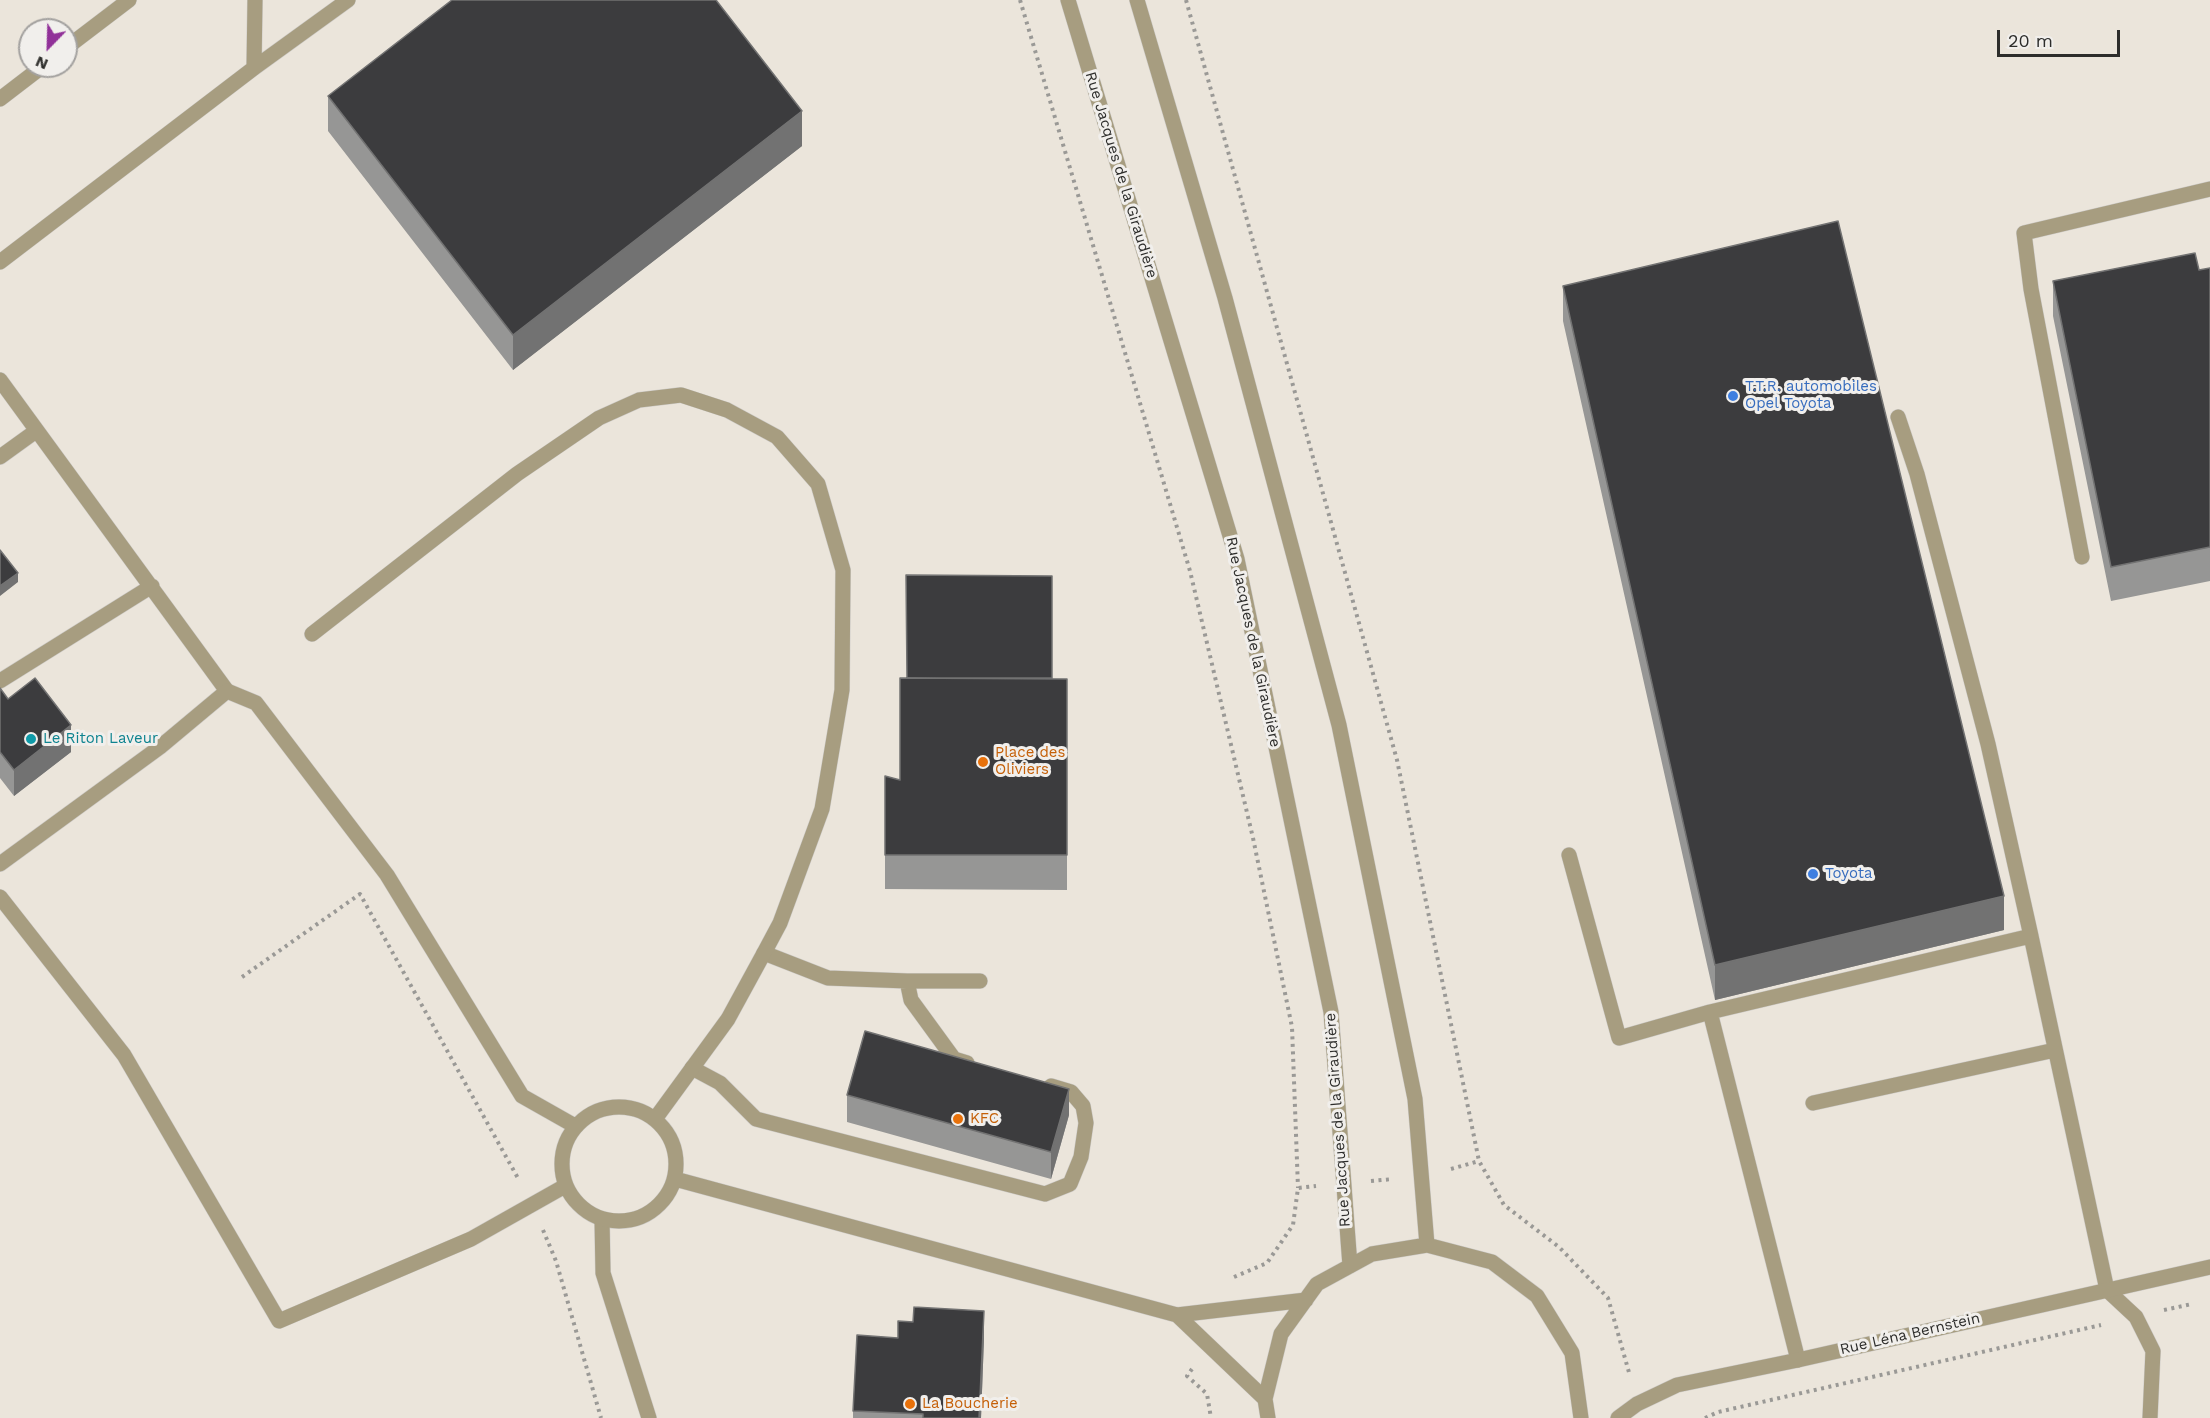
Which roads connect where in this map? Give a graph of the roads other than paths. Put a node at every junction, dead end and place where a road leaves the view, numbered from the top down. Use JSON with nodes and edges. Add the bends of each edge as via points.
{"nodes":[{"id":1,"x":129,"y":0,"type":"edge"},
{"id":2,"x":255,"y":0,"type":"edge"},
{"id":3,"x":348,"y":0,"type":"edge"},
{"id":4,"x":1068,"y":0,"type":"edge"},
{"id":5,"x":1137,"y":0,"type":"edge"},
{"id":6,"x":78,"y":39,"type":"edge"},
{"id":7,"x":254,"y":68,"type":"junction"},
{"id":8,"x":27,"y":78,"type":"edge"},
{"id":9,"x":0,"y":99,"type":"edge"},
{"id":10,"x":2210,"y":189,"type":"edge"},
{"id":11,"x":0,"y":262,"type":"edge"},
{"id":12,"x":0,"y":380,"type":"edge"},
{"id":13,"x":1898,"y":417,"type":"dead end"},
{"id":14,"x":36,"y":431,"type":"junction"},
{"id":15,"x":0,"y":457,"type":"edge"},
{"id":16,"x":2082,"y":556,"type":"dead end"},
{"id":17,"x":152,"y":586,"type":"junction"},
{"id":18,"x":312,"y":633,"type":"dead end"},
{"id":19,"x":0,"y":681,"type":"edge"},
{"id":20,"x":227,"y":691,"type":"junction"},
{"id":21,"x":1569,"y":855,"type":"dead end"},
{"id":22,"x":0,"y":864,"type":"edge"},
{"id":23,"x":0,"y":897,"type":"edge"},
{"id":24,"x":2031,"y":936,"type":"junction"},
{"id":25,"x":764,"y":954,"type":"junction"},
{"id":26,"x":907,"y":981,"type":"junction"},
{"id":27,"x":980,"y":981,"type":"dead end"},
{"id":28,"x":1710,"y":1012,"type":"junction"},
{"id":29,"x":2055,"y":1050,"type":"junction"},
{"id":30,"x":692,"y":1068,"type":"junction"},
{"id":31,"x":986,"y":1068,"type":"edge"},
{"id":32,"x":1039,"y":1083,"type":"edge"},
{"id":33,"x":1813,"y":1103,"type":"dead end"},
{"id":34,"x":655,"y":1119,"type":"junction"},
{"id":35,"x":575,"y":1126,"type":"junction"},
{"id":36,"x":675,"y":1179,"type":"junction"},
{"id":37,"x":565,"y":1186,"type":"junction"},
{"id":38,"x":602,"y":1219,"type":"junction"},
{"id":39,"x":1427,"y":1245,"type":"junction"},
{"id":40,"x":1350,"y":1266,"type":"junction"},
{"id":41,"x":2210,"y":1267,"type":"edge"},
{"id":42,"x":2107,"y":1290,"type":"junction"},
{"id":43,"x":1306,"y":1300,"type":"junction"},
{"id":44,"x":1177,"y":1314,"type":"junction"},
{"id":45,"x":1798,"y":1360,"type":"junction"},
{"id":46,"x":1265,"y":1399,"type":"junction"},
{"id":47,"x":649,"y":1418,"type":"edge"},
{"id":48,"x":1268,"y":1418,"type":"edge"},
{"id":49,"x":1581,"y":1418,"type":"edge"},
{"id":50,"x":1618,"y":1418,"type":"edge"},
{"id":51,"x":2150,"y":1418,"type":"edge"}],
"edges":[{"from":1,"to":6,"type":"street"},
{"from":2,"to":7,"type":"street"},
{"from":3,"to":7,"type":"street"},
{"from":4,"to":40,"type":"street","name":"Rue Jacques de la Giraudière","via":[[1237,559],[1331,1012]]},
{"from":5,"to":39,"type":"street","via":[[1225,298],[1339,725],[1415,1099]]},
{"from":7,"to":11,"type":"street"},
{"from":8,"to":9,"type":"street"},
{"from":10,"to":16,"type":"street","via":[[2024,233],[2031,289]]},
{"from":12,"to":14,"type":"street"},
{"from":13,"to":24,"type":"street","via":[[1917,474],[1986,733]]},
{"from":14,"to":15,"type":"street"},
{"from":14,"to":17,"type":"street"},
{"from":17,"to":19,"type":"street"},
{"from":17,"to":20,"type":"street"},
{"from":18,"to":25,"type":"street","via":[[517,474],[599,418],[639,400],[681,395],[727,410],[777,437],[818,484],[843,570],[842,690],[822,809],[780,923]]},
{"from":20,"to":22,"type":"street","via":[[160,747]]},
{"from":20,"to":35,"type":"street","via":[[256,703],[387,875],[522,1096]]},
{"from":21,"to":28,"type":"street","via":[[1619,1038]]},
{"from":23,"to":37,"type":"street","via":[[124,1055],[279,1321],[471,1239]]},
{"from":24,"to":28,"type":"street"},
{"from":24,"to":29,"type":"street"},
{"from":25,"to":26,"type":"street","via":[[828,978]]},
{"from":25,"to":30,"type":"street","via":[[728,1019]]},
{"from":26,"to":27,"type":"street"},
{"from":26,"to":31,"type":"street","via":[[911,1000],[954,1059]]},
{"from":28,"to":45,"type":"street"},
{"from":29,"to":33,"type":"street"},
{"from":29,"to":42,"type":"street"},
{"from":30,"to":32,"type":"street","via":[[720,1083],[756,1119],[1045,1194],[1070,1184],[1081,1157],[1086,1123],[1083,1106],[1071,1092]]},
{"from":30,"to":34,"type":"street"},
{"from":34,"to":35,"type":"street","via":[[636,1108],[614,1107],[592,1112]]},
{"from":34,"to":36,"type":"street","via":[[670,1136],[677,1157]]},
{"from":35,"to":37,"type":"street","via":[[564,1144],[561,1165]]},
{"from":36,"to":38,"type":"street","via":[[665,1199],[647,1215],[625,1222]]},
{"from":36,"to":44,"type":"street"},
{"from":37,"to":38,"type":"street","via":[[580,1207]]},
{"from":38,"to":47,"type":"street","via":[[603,1273]]},
{"from":39,"to":40,"type":"street","via":[[1372,1254]]},
{"from":39,"to":49,"type":"street","via":[[1492,1262],[1537,1296],[1572,1353]]},
{"from":40,"to":43,"type":"street","via":[[1317,1284]]},
{"from":41,"to":42,"type":"street","name":"Rue Léna Bernstein"},
{"from":42,"to":45,"type":"street","name":"Rue Léna Bernstein"},
{"from":42,"to":51,"type":"street","via":[[2136,1317],[2152,1351]]},
{"from":43,"to":44,"type":"street"},
{"from":43,"to":46,"type":"street","via":[[1281,1334]]},
{"from":44,"to":46,"type":"street"},
{"from":45,"to":50,"type":"street","name":"Rue Léna Bernstein","via":[[1677,1385]]},
{"from":46,"to":48,"type":"street"}]}
